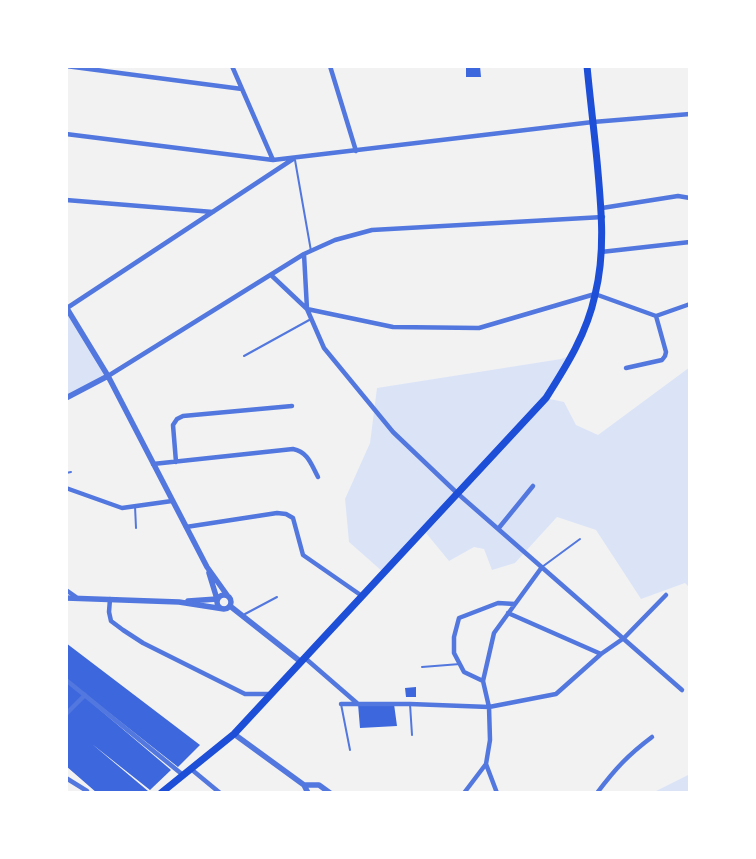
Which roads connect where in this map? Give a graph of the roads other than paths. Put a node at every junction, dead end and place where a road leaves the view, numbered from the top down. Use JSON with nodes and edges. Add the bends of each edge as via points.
{"nodes":[{"id":1,"x":66,"y":66,"type":"edge"},
{"id":2,"x":232,"y":66,"type":"edge"},
{"id":3,"x":330,"y":66,"type":"edge"},
{"id":4,"x":587,"y":66,"type":"edge"},
{"id":5,"x":242,"y":89,"type":"junction"},
{"id":6,"x":690,"y":114,"type":"edge"},
{"id":7,"x":593,"y":122,"type":"junction"},
{"id":8,"x":66,"y":134,"type":"edge"},
{"id":9,"x":356,"y":150,"type":"junction"},
{"id":10,"x":294,"y":158,"type":"junction"},
{"id":11,"x":273,"y":160,"type":"junction"},
{"id":12,"x":690,"y":198,"type":"edge"},
{"id":13,"x":66,"y":200,"type":"edge"},
{"id":14,"x":602,"y":208,"type":"junction"},
{"id":15,"x":213,"y":212,"type":"junction"},
{"id":16,"x":602,"y":217,"type":"junction"},
{"id":17,"x":690,"y":242,"type":"edge"},
{"id":18,"x":311,"y":251,"type":"junction"},
{"id":19,"x":600,"y":252,"type":"junction"},
{"id":20,"x":304,"y":254,"type":"junction"},
{"id":21,"x":271,"y":274,"type":"junction"},
{"id":22,"x":596,"y":294,"type":"junction"},
{"id":23,"x":690,"y":304,"type":"edge"},
{"id":24,"x":66,"y":308,"type":"edge"},
{"id":25,"x":307,"y":309,"type":"junction"},
{"id":26,"x":656,"y":316,"type":"junction"},
{"id":27,"x":311,"y":319,"type":"junction"},
{"id":28,"x":244,"y":356,"type":"dead end"},
{"id":29,"x":626,"y":368,"type":"dead end"},
{"id":30,"x":108,"y":376,"type":"junction"},
{"id":31,"x":66,"y":398,"type":"edge"},
{"id":32,"x":292,"y":406,"type":"dead end"},
{"id":33,"x":176,"y":462,"type":"junction"},
{"id":34,"x":153,"y":464,"type":"junction"},
{"id":35,"x":71,"y":472,"type":"dead end"},
{"id":36,"x":66,"y":473,"type":"edge"},
{"id":37,"x":318,"y":477,"type":"dead end"},
{"id":38,"x":533,"y":486,"type":"dead end"},
{"id":39,"x":66,"y":488,"type":"edge"},
{"id":40,"x":457,"y":493,"type":"junction"},
{"id":41,"x":172,"y":500,"type":"junction"},
{"id":42,"x":135,"y":506,"type":"junction"},
{"id":43,"x":186,"y":526,"type":"junction"},
{"id":44,"x":136,"y":528,"type":"dead end"},
{"id":45,"x":498,"y":528,"type":"junction"},
{"id":46,"x":580,"y":539,"type":"dead end"},
{"id":47,"x":207,"y":567,"type":"junction"},
{"id":48,"x":542,"y":567,"type":"junction"},
{"id":49,"x":66,"y":590,"type":"edge"},
{"id":50,"x":228,"y":595,"type":"junction"},
{"id":51,"x":666,"y":595,"type":"dead end"},
{"id":52,"x":362,"y":596,"type":"junction"},
{"id":53,"x":76,"y":597,"type":"junction"},
{"id":54,"x":276,"y":597,"type":"dead end"},
{"id":55,"x":66,"y":598,"type":"edge"},
{"id":56,"x":110,"y":599,"type":"junction"},
{"id":57,"x":217,"y":599,"type":"junction"},
{"id":58,"x":179,"y":602,"type":"junction"},
{"id":59,"x":515,"y":604,"type":"junction"},
{"id":60,"x":230,"y":606,"type":"junction"},
{"id":61,"x":224,"y":609,"type":"junction"},
{"id":62,"x":508,"y":613,"type":"junction"},
{"id":63,"x":243,"y":616,"type":"junction"},
{"id":64,"x":624,"y":638,"type":"junction"},
{"id":65,"x":601,"y":654,"type":"junction"},
{"id":66,"x":303,"y":660,"type":"junction"},
{"id":67,"x":460,"y":664,"type":"junction"},
{"id":68,"x":422,"y":667,"type":"dead end"},
{"id":69,"x":66,"y":680,"type":"edge"},
{"id":70,"x":483,"y":681,"type":"junction"},
{"id":71,"x":682,"y":690,"type":"dead end"},
{"id":72,"x":271,"y":694,"type":"junction"},
{"id":73,"x":85,"y":695,"type":"junction"},
{"id":74,"x":341,"y":704,"type":"joint"},
{"id":75,"x":358,"y":704,"type":"junction"},
{"id":76,"x":410,"y":704,"type":"junction"},
{"id":77,"x":489,"y":707,"type":"junction"},
{"id":78,"x":66,"y":714,"type":"edge"},
{"id":79,"x":234,"y":734,"type":"junction"},
{"id":80,"x":412,"y":735,"type":"dead end"},
{"id":81,"x":652,"y":737,"type":"dead end"},
{"id":82,"x":350,"y":750,"type":"dead end"},
{"id":83,"x":486,"y":764,"type":"junction"},
{"id":84,"x":191,"y":769,"type":"junction"},
{"id":85,"x":183,"y":776,"type":"junction"},
{"id":86,"x":66,"y":778,"type":"edge"},
{"id":87,"x":304,"y":785,"type":"junction"},
{"id":88,"x":87,"y":791,"type":"dead end"},
{"id":89,"x":161,"y":793,"type":"edge"},
{"id":90,"x":220,"y":793,"type":"edge"},
{"id":91,"x":308,"y":793,"type":"edge"},
{"id":92,"x":330,"y":793,"type":"edge"},
{"id":93,"x":464,"y":793,"type":"edge"},
{"id":94,"x":497,"y":793,"type":"edge"},
{"id":95,"x":597,"y":793,"type":"edge"}],
"edges":[{"from":1,"to":5,"type":"street"},
{"from":2,"to":5,"type":"street"},
{"from":3,"to":9,"type":"street"},
{"from":4,"to":7,"type":"main road"},
{"from":5,"to":11,"type":"street"},
{"from":6,"to":7,"type":"street"},
{"from":7,"to":9,"type":"street"},
{"from":7,"to":14,"type":"main road"},
{"from":8,"to":11,"type":"street"},
{"from":9,"to":10,"type":"street"},
{"from":10,"to":11,"type":"street"},
{"from":10,"to":15,"type":"street"},
{"from":10,"to":18,"type":"lane"},
{"from":12,"to":14,"type":"street","via":[[678,196]]},
{"from":13,"to":15,"type":"street"},
{"from":14,"to":16,"type":"main road"},
{"from":15,"to":24,"type":"street"},
{"from":16,"to":18,"type":"street","via":[[372,230],[335,240]]},
{"from":16,"to":19,"type":"main road"},
{"from":17,"to":19,"type":"street"},
{"from":18,"to":20,"type":"street"},
{"from":19,"to":22,"type":"main road"},
{"from":20,"to":21,"type":"street"},
{"from":20,"to":25,"type":"street"},
{"from":21,"to":25,"type":"street"},
{"from":21,"to":30,"type":"street"},
{"from":22,"to":25,"type":"street","via":[[479,328],[393,326]]},
{"from":22,"to":26,"type":"street"},
{"from":22,"to":40,"type":"main road","via":[[573,354],[546,398]]},
{"from":23,"to":26,"type":"street"},
{"from":24,"to":30,"type":"street"},
{"from":25,"to":27,"type":"street"},
{"from":26,"to":29,"type":"street","via":[[665,356],[662,360]]},
{"from":27,"to":28,"type":"lane"},
{"from":27,"to":40,"type":"street","via":[[324,348],[392,432]]},
{"from":30,"to":31,"type":"street"},
{"from":30,"to":34,"type":"street"},
{"from":32,"to":33,"type":"street","via":[[183,416],[173,425]]},
{"from":33,"to":34,"type":"street"},
{"from":33,"to":37,"type":"street","via":[[293,449],[307,455]]},
{"from":34,"to":41,"type":"street"},
{"from":35,"to":36,"type":"lane"},
{"from":38,"to":45,"type":"street"},
{"from":39,"to":42,"type":"street","via":[[122,508]]},
{"from":40,"to":45,"type":"street"},
{"from":40,"to":52,"type":"main road"},
{"from":41,"to":42,"type":"street"},
{"from":41,"to":43,"type":"street"},
{"from":42,"to":44,"type":"lane"},
{"from":43,"to":47,"type":"street"},
{"from":43,"to":52,"type":"street","via":[[286,514],[293,518],[303,555]]},
{"from":45,"to":48,"type":"street"},
{"from":46,"to":48,"type":"lane"},
{"from":47,"to":50,"type":"street"},
{"from":47,"to":57,"type":"street"},
{"from":48,"to":59,"type":"street"},
{"from":48,"to":64,"type":"street"},
{"from":49,"to":53,"type":"street"},
{"from":50,"to":57,"type":"street","via":[[220,595]]},
{"from":50,"to":60,"type":"street"},
{"from":51,"to":64,"type":"street"},
{"from":52,"to":66,"type":"main road"},
{"from":53,"to":55,"type":"street"},
{"from":53,"to":56,"type":"street"},
{"from":54,"to":63,"type":"lane"},
{"from":56,"to":58,"type":"street"},
{"from":56,"to":72,"type":"street","via":[[112,621],[143,643],[245,694]]},
{"from":57,"to":58,"type":"street"},
{"from":57,"to":61,"type":"street","via":[[218,606]]},
{"from":58,"to":61,"type":"street"},
{"from":59,"to":62,"type":"street"},
{"from":59,"to":67,"type":"street","via":[[498,603],[459,618],[454,653]]},
{"from":60,"to":61,"type":"street"},
{"from":60,"to":63,"type":"street"},
{"from":62,"to":65,"type":"street"},
{"from":62,"to":70,"type":"street","via":[[494,633]]},
{"from":63,"to":66,"type":"street"},
{"from":64,"to":65,"type":"street"},
{"from":64,"to":71,"type":"street"},
{"from":65,"to":77,"type":"street","via":[[556,694]]},
{"from":66,"to":72,"type":"main road"},
{"from":66,"to":75,"type":"street"},
{"from":67,"to":68,"type":"lane"},
{"from":67,"to":70,"type":"street","via":[[464,672]]},
{"from":69,"to":73,"type":"street"},
{"from":70,"to":77,"type":"street"},
{"from":72,"to":79,"type":"main road"},
{"from":73,"to":78,"type":"street"},
{"from":73,"to":85,"type":"street"},
{"from":74,"to":75,"type":"street"},
{"from":74,"to":82,"type":"lane"},
{"from":75,"to":76,"type":"street"},
{"from":76,"to":77,"type":"street"},
{"from":76,"to":80,"type":"lane"},
{"from":77,"to":83,"type":"street","via":[[490,740]]},
{"from":79,"to":84,"type":"main road"},
{"from":79,"to":87,"type":"street"},
{"from":81,"to":95,"type":"street","via":[[618,765]]},
{"from":83,"to":93,"type":"street"},
{"from":83,"to":94,"type":"street"},
{"from":84,"to":85,"type":"main road"},
{"from":84,"to":90,"type":"street"},
{"from":85,"to":89,"type":"main road"},
{"from":86,"to":88,"type":"street"},
{"from":87,"to":91,"type":"street"},
{"from":87,"to":92,"type":"street","via":[[319,785]]}]}
